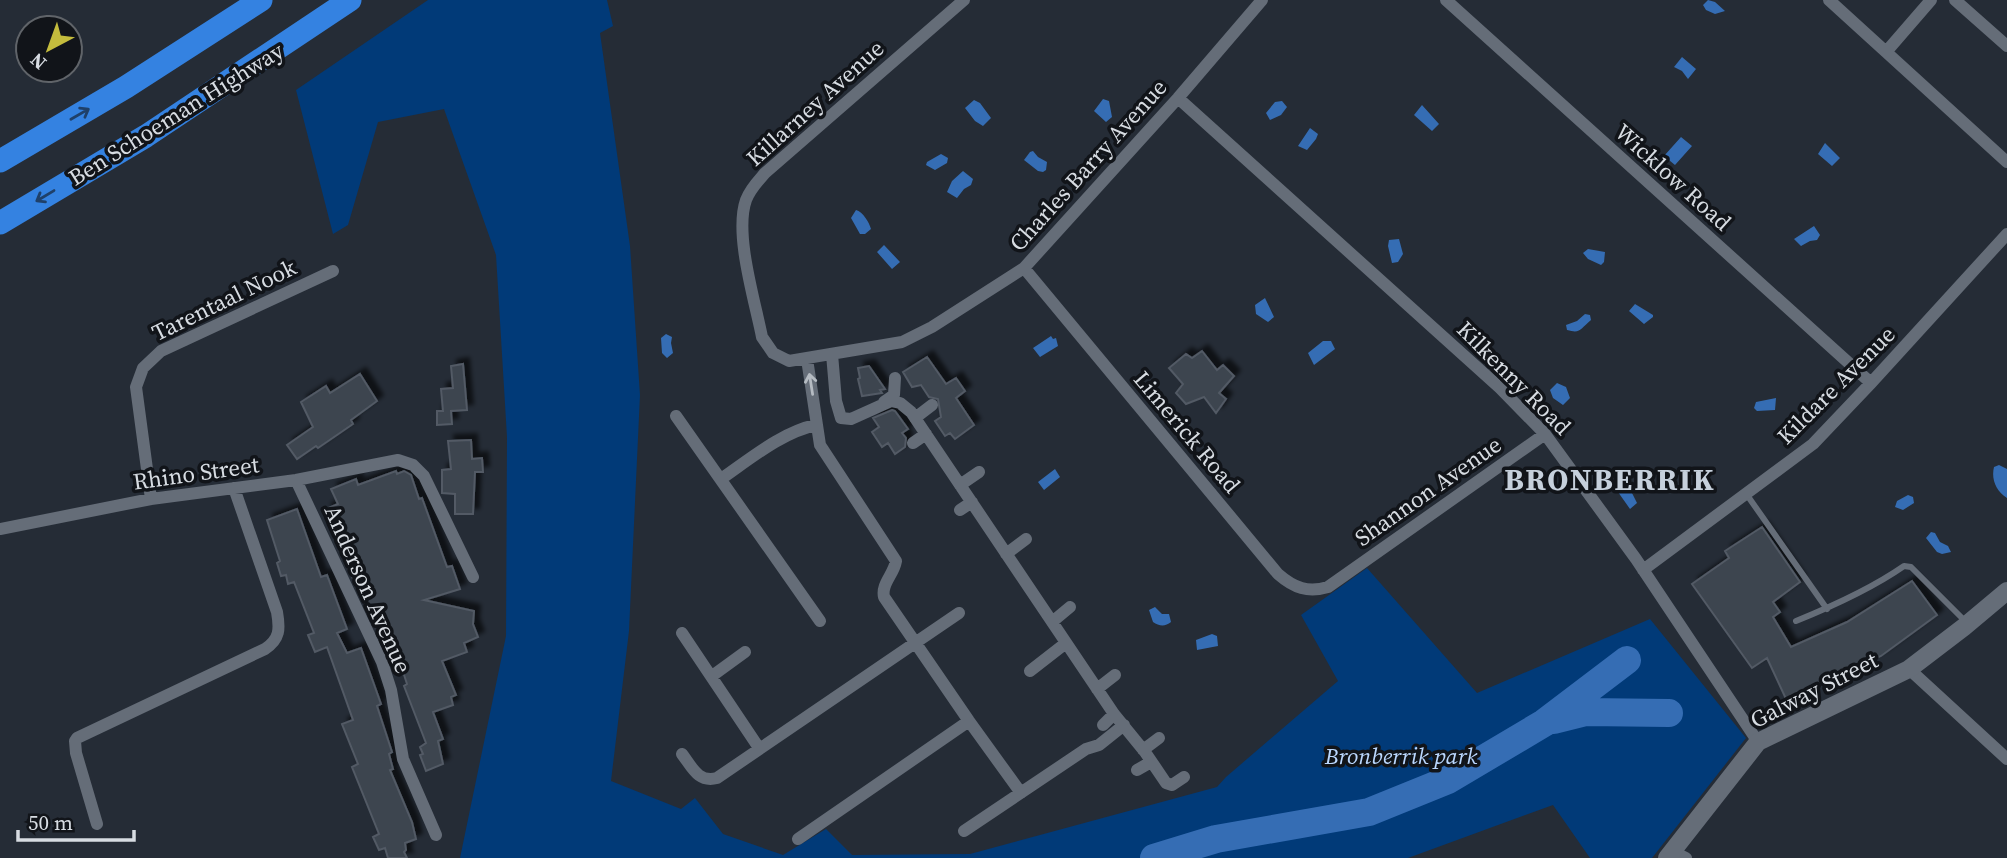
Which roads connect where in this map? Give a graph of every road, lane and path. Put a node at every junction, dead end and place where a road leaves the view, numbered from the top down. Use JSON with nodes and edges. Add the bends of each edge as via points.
{"nodes":[{"id":1,"x":261,"y":0,"type":"edge"},
{"id":2,"x":350,"y":0,"type":"edge"},
{"id":3,"x":964,"y":0,"type":"edge"},
{"id":4,"x":1446,"y":0,"type":"edge"},
{"id":5,"x":1829,"y":0,"type":"edge"},
{"id":6,"x":1931,"y":0,"type":"edge"},
{"id":7,"x":1955,"y":0,"type":"edge"},
{"id":8,"x":1256,"y":2,"type":"edge"},
{"id":9,"x":2007,"y":46,"type":"edge"},
{"id":10,"x":1886,"y":52,"type":"junction"},
{"id":11,"x":1178,"y":97,"type":"junction"},
{"id":12,"x":0,"y":161,"type":"edge"},
{"id":13,"x":2007,"y":162,"type":"edge"},
{"id":14,"x":0,"y":223,"type":"edge"},
{"id":15,"x":2007,"y":234,"type":"edge"},
{"id":16,"x":1024,"y":268,"type":"junction"},
{"id":17,"x":333,"y":271,"type":"dead end"},
{"id":18,"x":765,"y":343,"type":"joint"},
{"id":19,"x":831,"y":354,"type":"junction"},
{"id":20,"x":807,"y":359,"type":"junction"},
{"id":21,"x":895,"y":378,"type":"dead end"},
{"id":22,"x":1871,"y":383,"type":"junction"},
{"id":23,"x":884,"y":402,"type":"junction"},
{"id":24,"x":932,"y":405,"type":"dead end"},
{"id":25,"x":676,"y":416,"type":"dead end"},
{"id":26,"x":915,"y":418,"type":"junction"},
{"id":27,"x":847,"y":420,"type":"junction"},
{"id":28,"x":831,"y":425,"type":"dead end"},
{"id":29,"x":817,"y":429,"type":"junction"},
{"id":30,"x":926,"y":434,"type":"junction"},
{"id":31,"x":1545,"y":434,"type":"junction"},
{"id":32,"x":913,"y":443,"type":"dead end"},
{"id":33,"x":979,"y":472,"type":"dead end"},
{"id":34,"x":721,"y":479,"type":"junction"},
{"id":35,"x":296,"y":480,"type":"junction"},
{"id":36,"x":960,"y":485,"type":"junction"},
{"id":37,"x":234,"y":488,"type":"junction"},
{"id":38,"x":1747,"y":495,"type":"junction"},
{"id":39,"x":151,"y":499,"type":"junction"},
{"id":40,"x":972,"y":502,"type":"junction"},
{"id":41,"x":960,"y":510,"type":"dead end"},
{"id":42,"x":0,"y":529,"type":"edge"},
{"id":43,"x":1026,"y":539,"type":"dead end"},
{"id":44,"x":1006,"y":554,"type":"junction"},
{"id":45,"x":1016,"y":569,"type":"junction"},
{"id":46,"x":1643,"y":570,"type":"junction"},
{"id":47,"x":473,"y":577,"type":"dead end"},
{"id":48,"x":1004,"y":578,"type":"dead end"},
{"id":49,"x":1335,"y":583,"type":"joint"},
{"id":50,"x":2007,"y":591,"type":"edge"},
{"id":51,"x":1070,"y":607,"type":"dead end"},
{"id":52,"x":1827,"y":609,"type":"junction"},
{"id":53,"x":959,"y":612,"type":"dead end"},
{"id":54,"x":820,"y":621,"type":"dead end"},
{"id":55,"x":1796,"y":621,"type":"dead end"},
{"id":56,"x":1968,"y":624,"type":"junction"},
{"id":57,"x":682,"y":633,"type":"dead end"},
{"id":58,"x":1056,"y":634,"type":"junction"},
{"id":59,"x":914,"y":642,"type":"junction"},
{"id":60,"x":745,"y":652,"type":"dead end"},
{"id":61,"x":1909,"y":669,"type":"junction"},
{"id":62,"x":1030,"y":671,"type":"dead end"},
{"id":63,"x":1115,"y":675,"type":"dead end"},
{"id":64,"x":712,"y":676,"type":"junction"},
{"id":65,"x":1097,"y":689,"type":"junction"},
{"id":66,"x":1114,"y":714,"type":"junction"},
{"id":67,"x":969,"y":721,"type":"junction"},
{"id":68,"x":1102,"y":725,"type":"dead end"},
{"id":69,"x":1124,"y":725,"type":"junction"},
{"id":70,"x":1158,"y":738,"type":"dead end"},
{"id":71,"x":1758,"y":742,"type":"junction"},
{"id":72,"x":760,"y":748,"type":"junction"},
{"id":73,"x":1143,"y":750,"type":"junction"},
{"id":74,"x":682,"y":754,"type":"dead end"},
{"id":75,"x":2007,"y":759,"type":"edge"},
{"id":76,"x":1152,"y":762,"type":"junction"},
{"id":77,"x":1137,"y":770,"type":"dead end"},
{"id":78,"x":1184,"y":777,"type":"dead end"},
{"id":79,"x":1021,"y":793,"type":"junction"},
{"id":80,"x":97,"y":824,"type":"dead end"},
{"id":81,"x":964,"y":831,"type":"dead end"},
{"id":82,"x":436,"y":835,"type":"dead end"},
{"id":83,"x":798,"y":839,"type":"dead end"},
{"id":84,"x":1675,"y":856,"type":"edge"}],
"edges":[{"from":12,"to":1,"type":"highway","one_way":true,"via":[[126,88]]},
{"from":2,"to":14,"type":"highway","name":"Ben Schoeman Highway","one_way":true,"via":[[146,136]]},
{"from":3,"to":18,"type":"street","name":"Killarney Avenue","via":[[751,190],[742,228]]},
{"from":4,"to":22,"type":"street","name":"Wicklow Road"},
{"from":5,"to":10,"type":"street"},
{"from":6,"to":10,"type":"street"},
{"from":7,"to":9,"type":"street"},
{"from":8,"to":11,"type":"street","name":"Charles Barry Avenue"},
{"from":10,"to":13,"type":"street"},
{"from":11,"to":16,"type":"street","name":"Charles Barry Avenue"},
{"from":11,"to":31,"type":"street","name":"Kilkenny Road"},
{"from":15,"to":22,"type":"street","name":"Kildare Avenue"},
{"from":16,"to":19,"type":"street","name":"Charles Barry Avenue","via":[[919,335]]},
{"from":16,"to":49,"type":"street","name":"Limerick Road","via":[[1278,574],[1304,589]]},
{"from":17,"to":39,"type":"street","name":"Tarentaal Nook","via":[[161,351],[143,368],[136,387]]},
{"from":18,"to":20,"type":"street","name":"Charles Barry Avenue","via":[[784,359]]},
{"from":19,"to":20,"type":"street","name":"Charles Barry Avenue"},
{"from":19,"to":27,"type":"street","via":[[838,412]]},
{"from":29,"to":20,"type":"street","one_way":true},
{"from":21,"to":23,"type":"street","via":[[894,395]]},
{"from":22,"to":38,"type":"street","name":"Kildare Avenue","via":[[1813,443]]},
{"from":23,"to":26,"type":"street","via":[[900,403]]},
{"from":23,"to":27,"type":"street"},
{"from":24,"to":26,"type":"street"},
{"from":25,"to":34,"type":"street"},
{"from":26,"to":30,"type":"street"},
{"from":27,"to":28,"type":"street"},
{"from":29,"to":34,"type":"street","via":[[803,428],[785,437]]},
{"from":29,"to":59,"type":"street","via":[[820,445],[896,561],[883,592]]},
{"from":30,"to":32,"type":"street"},
{"from":30,"to":36,"type":"street"},
{"from":31,"to":46,"type":"street","name":"Kilkenny Road"},
{"from":31,"to":49,"type":"street","name":"Shannon Avenue"},
{"from":33,"to":36,"type":"street"},
{"from":34,"to":54,"type":"street"},
{"from":35,"to":37,"type":"street","name":"Rhino Street"},
{"from":35,"to":47,"type":"street","name":"Rhino Street","via":[[398,460],[413,465],[424,476]]},
{"from":35,"to":82,"type":"street","name":"Anderson Avenue","via":[[382,662],[403,759]]},
{"from":36,"to":40,"type":"street"},
{"from":37,"to":39,"type":"street","name":"Rhino Street"},
{"from":37,"to":80,"type":"street","via":[[277,612],[276,640],[77,738],[76,753]]},
{"from":38,"to":46,"type":"street","name":"Kildare Avenue"},
{"from":38,"to":52,"type":"lane"},
{"from":39,"to":42,"type":"street","name":"Rhino Street"},
{"from":40,"to":41,"type":"street"},
{"from":40,"to":44,"type":"street"},
{"from":43,"to":44,"type":"street"},
{"from":44,"to":45,"type":"street"},
{"from":45,"to":48,"type":"street"},
{"from":45,"to":58,"type":"street"},
{"from":46,"to":71,"type":"street","name":"Kilkenny Road"},
{"from":50,"to":56,"type":"street","name":"Galway Street"},
{"from":51,"to":58,"type":"street"},
{"from":52,"to":55,"type":"lane"},
{"from":52,"to":56,"type":"lane","via":[[1907,566]]},
{"from":53,"to":59,"type":"street"},
{"from":56,"to":61,"type":"street","name":"Galway Street"},
{"from":57,"to":64,"type":"street"},
{"from":58,"to":62,"type":"street"},
{"from":58,"to":65,"type":"street","via":[[1071,663]]},
{"from":59,"to":67,"type":"street"},
{"from":59,"to":72,"type":"street"},
{"from":60,"to":64,"type":"street"},
{"from":61,"to":71,"type":"street","name":"Galway Street"},
{"from":61,"to":75,"type":"street"},
{"from":63,"to":65,"type":"street"},
{"from":64,"to":72,"type":"street"},
{"from":65,"to":66,"type":"street"},
{"from":66,"to":68,"type":"street"},
{"from":66,"to":69,"type":"street"},
{"from":67,"to":79,"type":"street"},
{"from":67,"to":83,"type":"street"},
{"from":69,"to":73,"type":"street"},
{"from":69,"to":79,"type":"street"},
{"from":70,"to":73,"type":"street"},
{"from":71,"to":84,"type":"street","name":"Galway Street"},
{"from":72,"to":74,"type":"street","via":[[711,780],[699,777]]},
{"from":73,"to":76,"type":"street"},
{"from":76,"to":77,"type":"street"},
{"from":76,"to":78,"type":"street","via":[[1166,783],[1172,785]]},
{"from":79,"to":81,"type":"street"}]}
